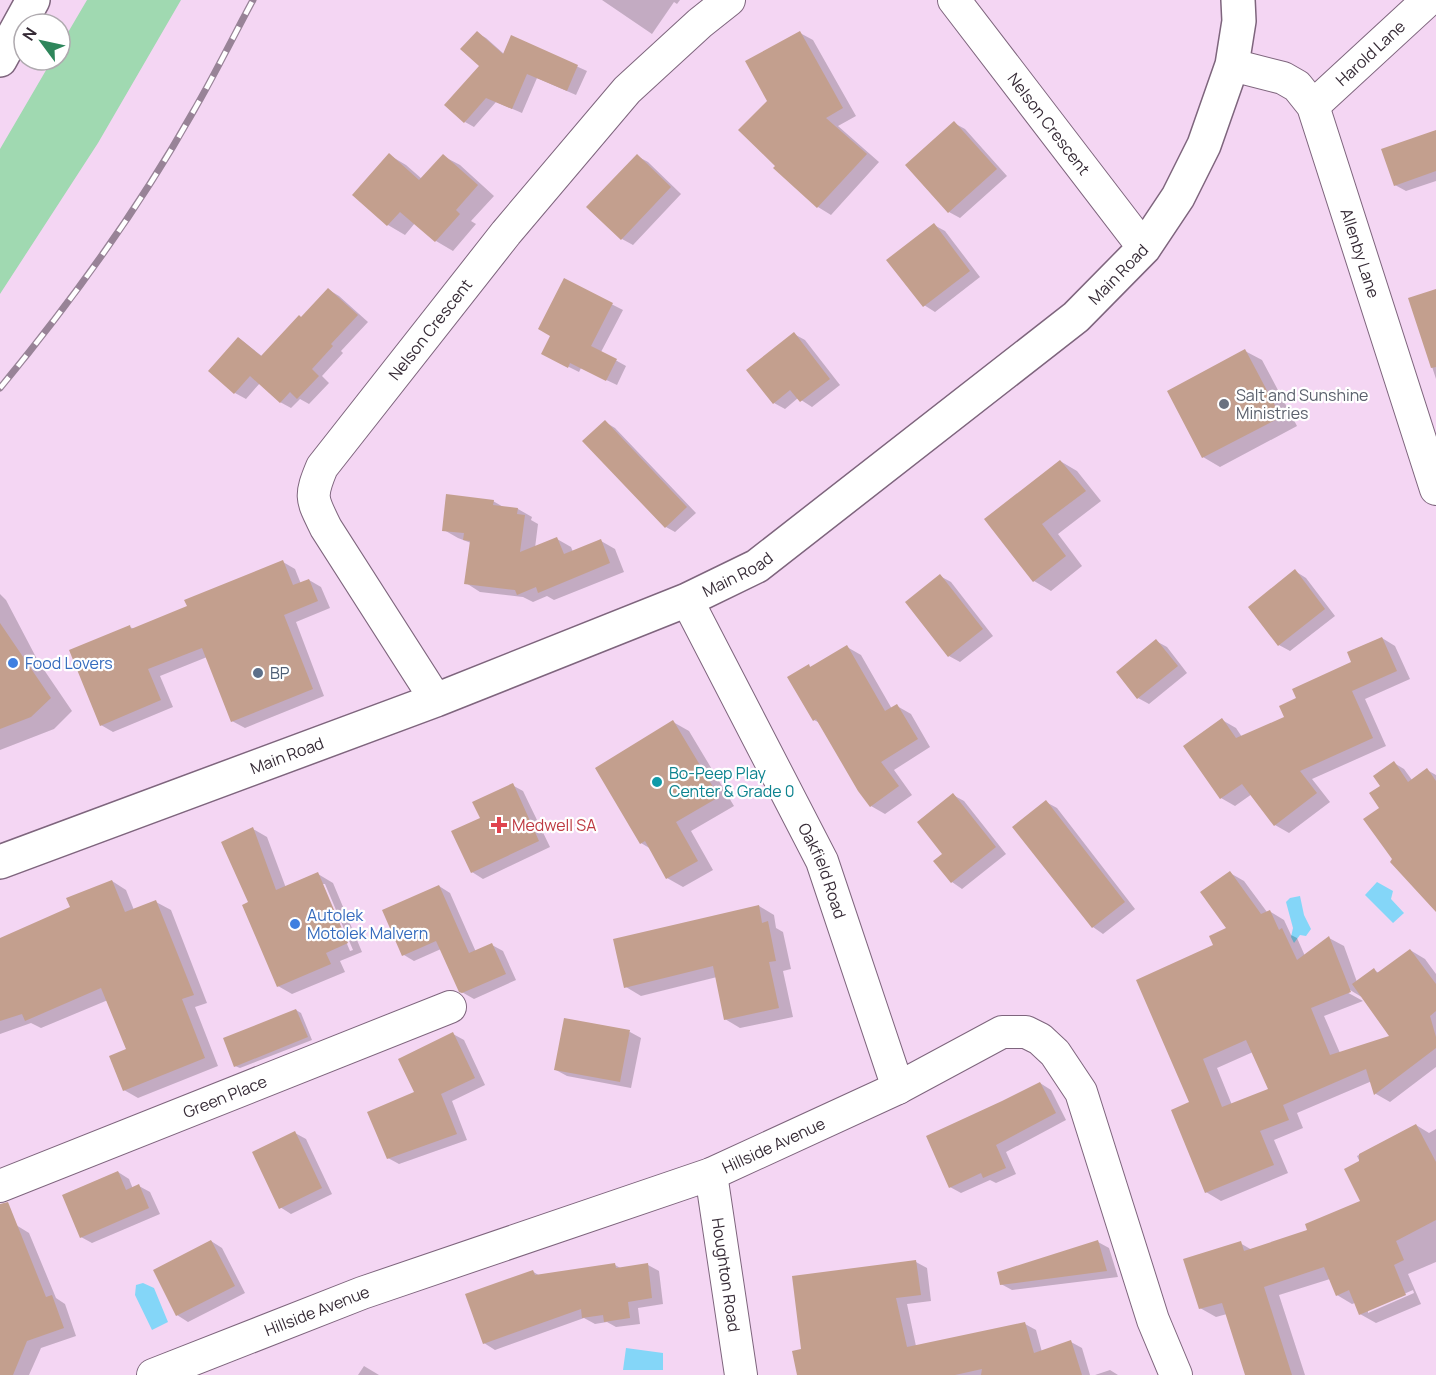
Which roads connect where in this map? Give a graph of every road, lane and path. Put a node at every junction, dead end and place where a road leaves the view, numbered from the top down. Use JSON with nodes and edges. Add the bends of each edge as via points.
{"nodes":[{"id":1,"x":33,"y":0,"type":"edge"},
{"id":2,"x":729,"y":0,"type":"edge"},
{"id":3,"x":954,"y":0,"type":"edge"},
{"id":4,"x":1238,"y":0,"type":"edge"},
{"id":5,"x":1428,"y":0,"type":"edge"},
{"id":6,"x":0,"y":60,"type":"edge"},
{"id":7,"x":1232,"y":65,"type":"junction"},
{"id":8,"x":1313,"y":106,"type":"junction"},
{"id":9,"x":1144,"y":248,"type":"junction"},
{"id":10,"x":1436,"y":489,"type":"edge"},
{"id":11,"x":687,"y":600,"type":"junction"},
{"id":12,"x":436,"y":700,"type":"junction"},
{"id":13,"x":0,"y":862,"type":"edge"},
{"id":14,"x":450,"y":1007,"type":"dead end"},
{"id":15,"x":898,"y":1088,"type":"junction"},
{"id":16,"x":711,"y":1174,"type":"junction"},
{"id":17,"x":0,"y":1186,"type":"edge"},
{"id":18,"x":153,"y":1375,"type":"edge"},
{"id":19,"x":741,"y":1375,"type":"edge"},
{"id":20,"x":1176,"y":1375,"type":"edge"}],
"edges":[{"from":1,"to":6,"type":"main road"},
{"from":2,"to":12,"type":"street","name":"Nelson Crescent","via":[[627,90],[506,233],[322,467],[314,486],[312,500],[326,528]]},
{"from":3,"to":9,"type":"street","name":"Nelson Crescent"},
{"from":4,"to":7,"type":"main road","name":"Main Road"},
{"from":5,"to":8,"type":"street","name":"Harold Lane"},
{"from":7,"to":8,"type":"street","name":"Allenby Lane","via":[[1283,78]]},
{"from":7,"to":9,"type":"main road","name":"Main Road","via":[[1184,186]]},
{"from":8,"to":10,"type":"street","name":"Allenby Lane"},
{"from":9,"to":11,"type":"main road","name":"Main Road","via":[[1076,317],[757,566]]},
{"from":11,"to":12,"type":"main road","name":"Main Road"},
{"from":11,"to":15,"type":"street","name":"Oakfield Road","via":[[822,861]]},
{"from":12,"to":13,"type":"main road","name":"Main Road"},
{"from":14,"to":17,"type":"street","name":"Green Place"},
{"from":15,"to":16,"type":"street","name":"Hillside Avenue"},
{"from":15,"to":20,"type":"street","name":"Hillside Avenue","via":[[1002,1032],[1026,1032],[1055,1053],[1081,1092],[1154,1320]]},
{"from":16,"to":18,"type":"street","name":"Hillside Avenue","via":[[362,1293]]},
{"from":16,"to":19,"type":"street","name":"Houghton Road"}]}
